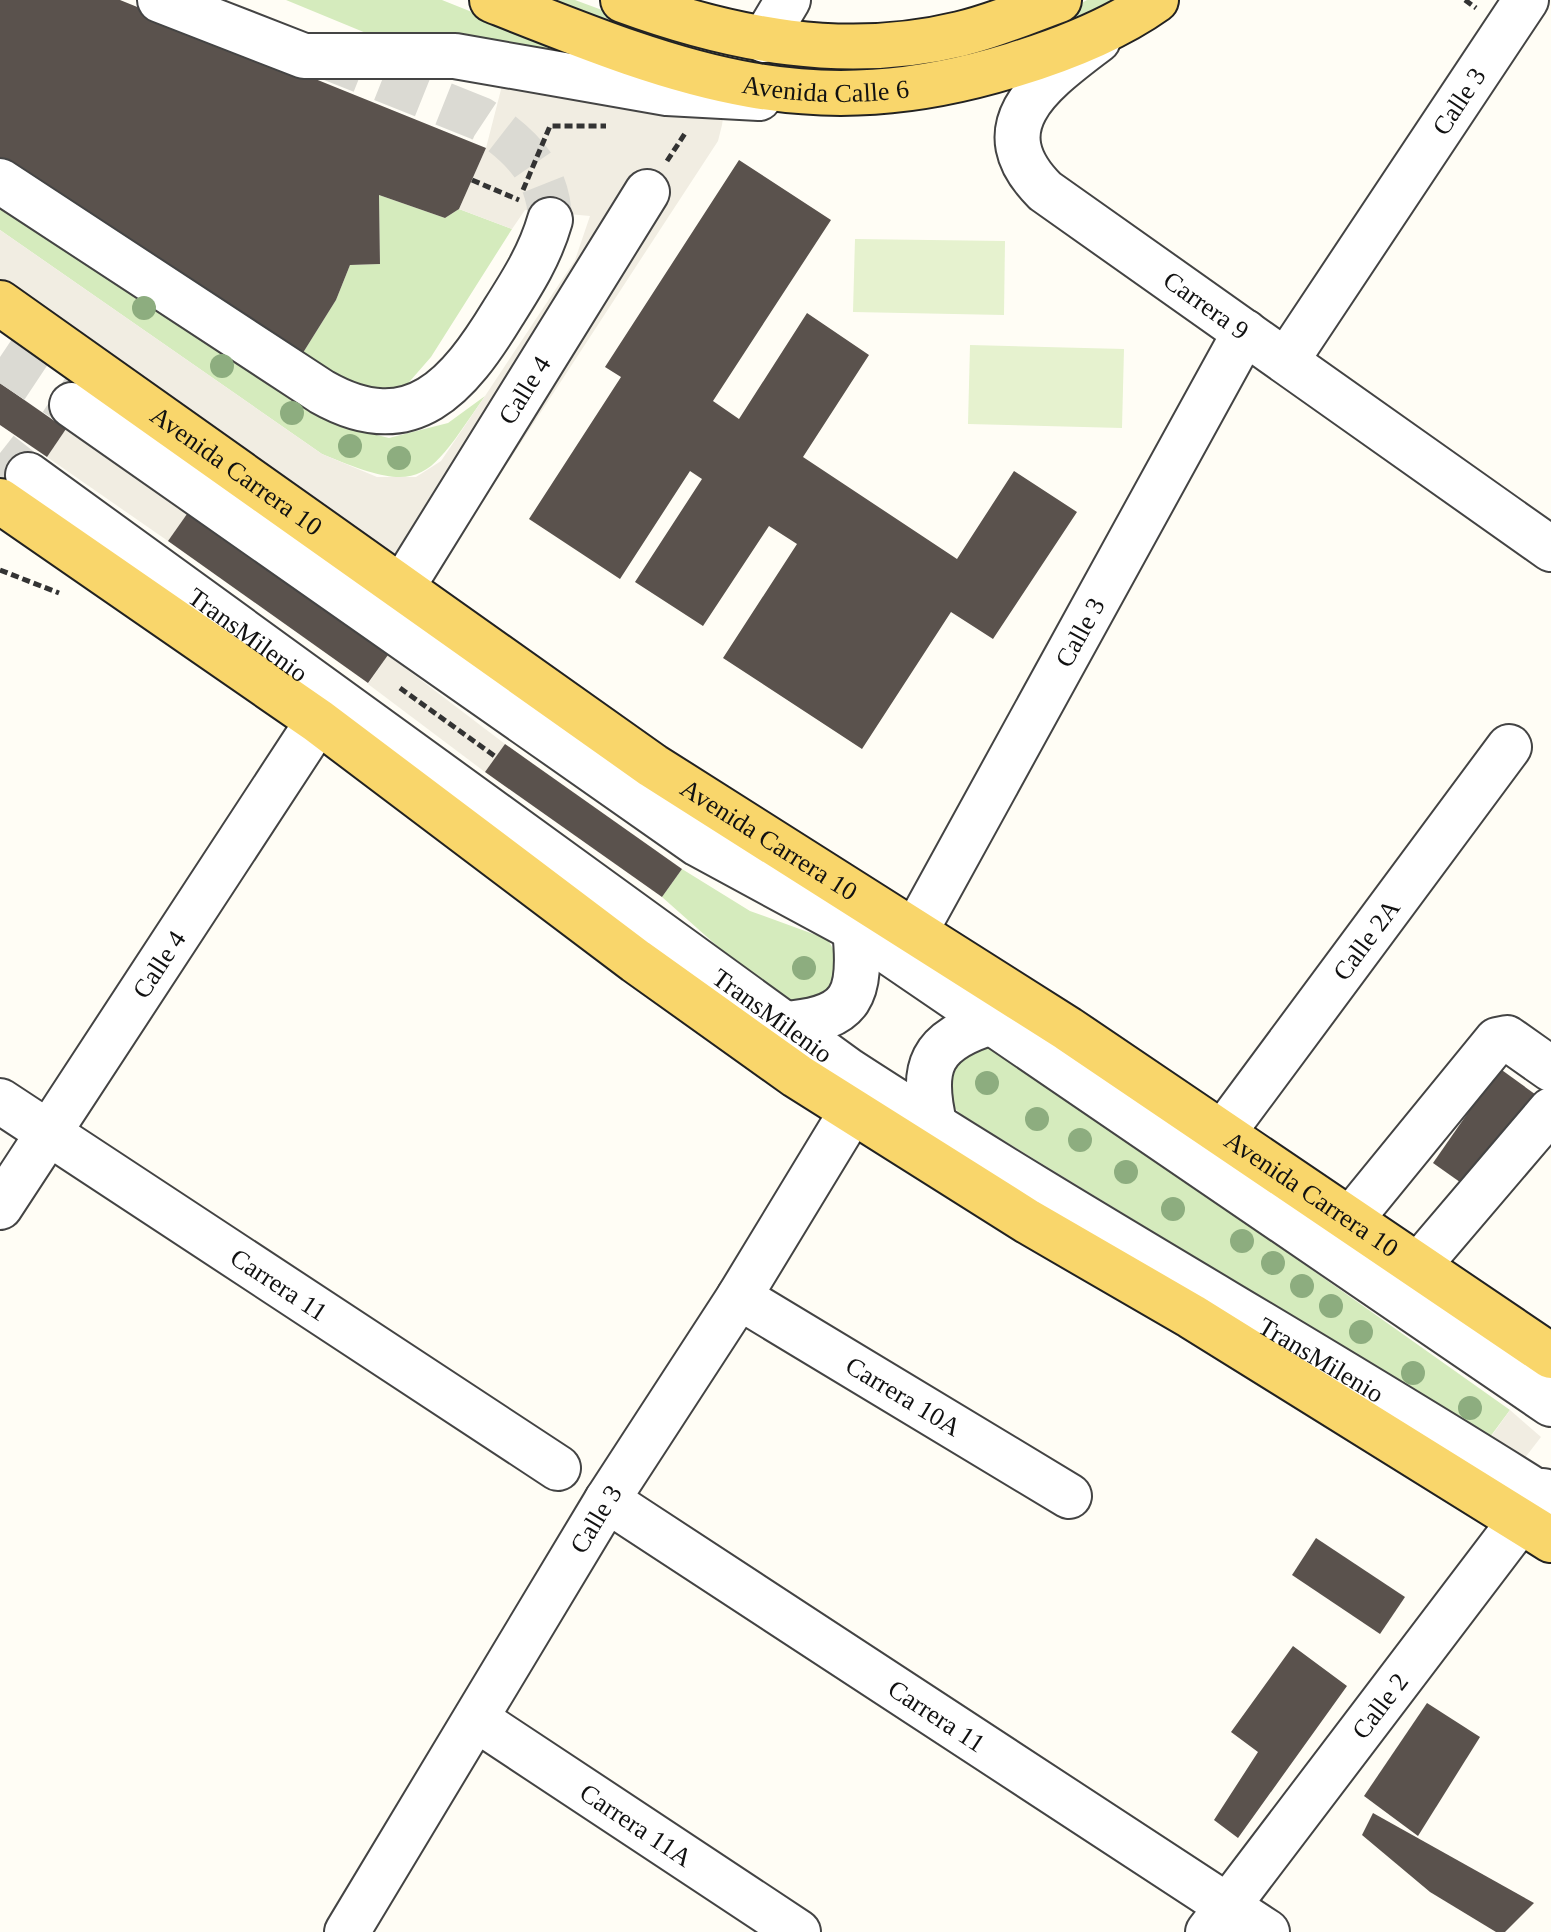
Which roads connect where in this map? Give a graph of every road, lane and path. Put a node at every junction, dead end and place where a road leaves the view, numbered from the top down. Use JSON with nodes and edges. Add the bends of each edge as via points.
{"nodes":[{"id":1,"x":160,"y":0,"type":"edge"},
{"id":2,"x":492,"y":0,"type":"edge"},
{"id":3,"x":623,"y":0,"type":"edge"},
{"id":4,"x":694,"y":0,"type":"edge"},
{"id":5,"x":788,"y":0,"type":"edge"},
{"id":6,"x":1059,"y":0,"type":"edge"},
{"id":7,"x":1526,"y":0,"type":"edge"},
{"id":8,"x":1138,"y":11,"type":"edge"},
{"id":9,"x":755,"y":39,"type":"junction"},
{"id":10,"x":823,"y":95,"type":"junction"},
{"id":11,"x":613,"y":125,"type":"dead end"},
{"id":12,"x":675,"y":125,"type":"dead end"},
{"id":13,"x":691,"y":125,"type":"dead end"},
{"id":14,"x":472,"y":180,"type":"dead end"},
{"id":15,"x":0,"y":181,"type":"edge"},
{"id":16,"x":647,"y":192,"type":"dead end"},
{"id":17,"x":550,"y":220,"type":"tunnel mouth"},
{"id":18,"x":0,"y":303,"type":"edge"},
{"id":19,"x":1245,"y":332,"type":"junction"},
{"id":20,"x":1286,"y":361,"type":"junction"},
{"id":21,"x":72,"y":405,"type":"tunnel mouth"},
{"id":22,"x":14,"y":488,"type":"edge"},
{"id":23,"x":0,"y":536,"type":"edge"},
{"id":24,"x":1551,"y":549,"type":"edge"},
{"id":25,"x":82,"y":555,"type":"junction"},
{"id":26,"x":401,"y":589,"type":"junction"},
{"id":27,"x":389,"y":679,"type":"dead end"},
{"id":28,"x":318,"y":721,"type":"junction"},
{"id":29,"x":1509,"y":747,"type":"dead end"},
{"id":30,"x":496,"y":757,"type":"dead end"},
{"id":31,"x":855,"y":929,"type":"junction"},
{"id":32,"x":915,"y":932,"type":"junction"},
{"id":33,"x":992,"y":1022,"type":"junction"},
{"id":34,"x":784,"y":1024,"type":"junction"},
{"id":35,"x":1551,"y":1069,"type":"edge"},
{"id":36,"x":0,"y":1101,"type":"edge"},
{"id":37,"x":1551,"y":1110,"type":"edge"},
{"id":38,"x":852,"y":1111,"type":"junction"},
{"id":39,"x":935,"y":1127,"type":"junction"},
{"id":40,"x":48,"y":1133,"type":"junction"},
{"id":41,"x":1222,"y":1134,"type":"junction"},
{"id":42,"x":0,"y":1207,"type":"edge"},
{"id":43,"x":1350,"y":1220,"type":"junction"},
{"id":44,"x":1418,"y":1266,"type":"junction"},
{"id":45,"x":739,"y":1297,"type":"junction"},
{"id":46,"x":1551,"y":1356,"type":"edge"},
{"id":47,"x":1551,"y":1404,"type":"edge"},
{"id":48,"x":558,"y":1468,"type":"dead end"},
{"id":49,"x":1069,"y":1496,"type":"dead end"},
{"id":50,"x":607,"y":1500,"type":"junction"},
{"id":51,"x":1543,"y":1507,"type":"edge"},
{"id":52,"x":476,"y":1719,"type":"junction"},
{"id":53,"x":1218,"y":1919,"type":"edge"},
{"id":54,"x":347,"y":1932,"type":"edge"},
{"id":55,"x":798,"y":1932,"type":"edge"},
{"id":56,"x":1267,"y":1932,"type":"edge"}],
"edges":[{"from":1,"to":10,"type":"street","via":[[304,56],[455,56],[667,93],[746,99]]},
{"from":2,"to":10,"type":"main road","name":"Avenida Calle 6","via":[[670,68]]},
{"from":3,"to":9,"type":"main road","name":"Avenida Calle 6"},
{"from":4,"to":9,"type":"street"},
{"from":5,"to":9,"type":"street"},
{"from":6,"to":9,"type":"main road","name":"Avenida Calle 6","via":[[960,34],[899,44],[842,47]]},
{"from":7,"to":20,"type":"street","name":"Calle 3"},
{"from":8,"to":10,"type":"main road","name":"Avenida Calle 6","via":[[1042,55],[972,78],[911,90]]},
{"from":8,"to":19,"type":"street","name":"Carrera 9","via":[[1046,80],[1027,102],[1019,122],[1022,162],[1045,191]]},
{"from":11,"to":14,"type":"path","via":[[550,126],[519,200]]},
{"from":12,"to":13,"type":"path"},
{"from":15,"to":17,"type":"street","via":[[322,392],[364,410],[416,405],[461,376],[534,265]]},
{"from":16,"to":26,"type":"street","name":"Calle 4"},
{"from":18,"to":26,"type":"main road","name":"Avenida Carrera 10"},
{"from":19,"to":20,"type":"street","name":"Carrera 9"},
{"from":19,"to":32,"type":"street","name":"Calle 3"},
{"from":20,"to":24,"type":"street","name":"Carrera 9"},
{"from":21,"to":31,"type":"street","via":[[698,844]]},
{"from":22,"to":25,"type":"main road"},
{"from":22,"to":34,"type":"street","name":"TransMilenio"},
{"from":23,"to":25,"type":"main road"},
{"from":25,"to":28,"type":"main road"},
{"from":26,"to":32,"type":"main road","name":"Avenida Carrera 10","via":[[653,766]]},
{"from":27,"to":30,"type":"path"},
{"from":28,"to":38,"type":"main road","via":[[636,961]]},
{"from":28,"to":40,"type":"street","name":"Calle 4"},
{"from":29,"to":41,"type":"street","name":"Calle 2A"},
{"from":31,"to":33,"type":"street"},
{"from":31,"to":34,"type":"street","via":[[858,977],[851,999],[840,1012],[816,1022]]},
{"from":32,"to":41,"type":"main road","name":"Avenida Carrera 10"},
{"from":33,"to":39,"type":"street","via":[[958,1034],[934,1057],[927,1076]]},
{"from":33,"to":47,"type":"street"},
{"from":34,"to":39,"type":"street","name":"TransMilenio"},
{"from":35,"to":43,"type":"street","via":[[1507,1038],[1497,1040]]},
{"from":36,"to":40,"type":"street","name":"Carrera 11"},
{"from":37,"to":44,"type":"street"},
{"from":38,"to":45,"type":"street","name":"Calle 3"},
{"from":38,"to":51,"type":"main road"},
{"from":39,"to":51,"type":"street","name":"TransMilenio","via":[[1389,1399]]},
{"from":40,"to":42,"type":"street","name":"Calle 4"},
{"from":40,"to":48,"type":"street","name":"Carrera 11"},
{"from":41,"to":43,"type":"main road","name":"Avenida Carrera 10"},
{"from":43,"to":44,"type":"main road","name":"Avenida Carrera 10"},
{"from":44,"to":46,"type":"main road","name":"Avenida Carrera 10"},
{"from":45,"to":49,"type":"street","name":"Carrera 10A"},
{"from":45,"to":50,"type":"street","name":"Calle 3"},
{"from":50,"to":52,"type":"street","name":"Calle 3"},
{"from":50,"to":53,"type":"street","name":"Carrera 11"},
{"from":51,"to":53,"type":"street","name":"Calle 2"},
{"from":52,"to":54,"type":"street","name":"Calle 3"},
{"from":52,"to":55,"type":"street","name":"Carrera 11A"},
{"from":53,"to":56,"type":"street","name":"Carrera 11"}]}
